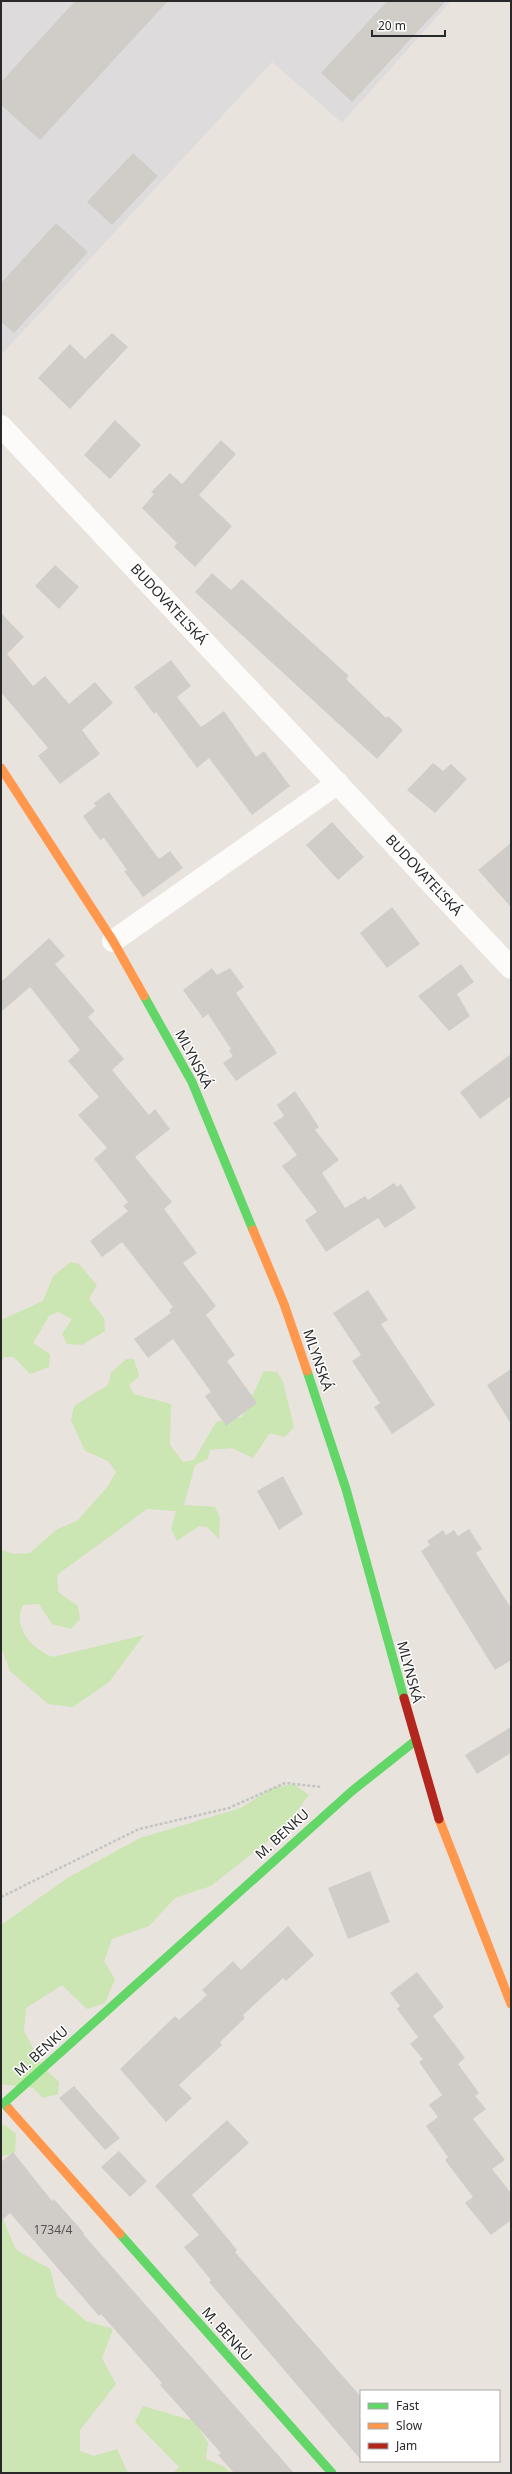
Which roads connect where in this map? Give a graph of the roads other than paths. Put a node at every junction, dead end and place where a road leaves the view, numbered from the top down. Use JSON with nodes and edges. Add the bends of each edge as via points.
{"nodes":[{"id":1,"x":1,"y":426,"type":"edge"},
{"id":2,"x":1,"y":768,"type":"edge"},
{"id":3,"x":338,"y":783,"type":"junction"},
{"id":4,"x":113,"y":941,"type":"junction"},
{"id":5,"x":511,"y":968,"type":"edge"},
{"id":6,"x":415,"y":1741,"type":"junction"},
{"id":7,"x":511,"y":2004,"type":"edge"},
{"id":8,"x":332,"y":2473,"type":"edge"}],
"edges":[{"from":1,"to":3,"type":"street","name":"BUDOVATEĽSKÁ"},
{"from":2,"to":4,"type":"street","name":"MLYNSKÁ"},
{"from":3,"to":4,"type":"street"},
{"from":3,"to":5,"type":"street","name":"BUDOVATEĽSKÁ"},
{"from":4,"to":6,"type":"street","name":"MLYNSKÁ","via":[[192,1082],[284,1304],[346,1489]]},
{"from":6,"to":7,"type":"street","name":"MLYNSKÁ","via":[[435,1808]]},
{"from":6,"to":8,"type":"street","name":"M. BENKU","via":[[352,1791],[4,2103]]}]}
